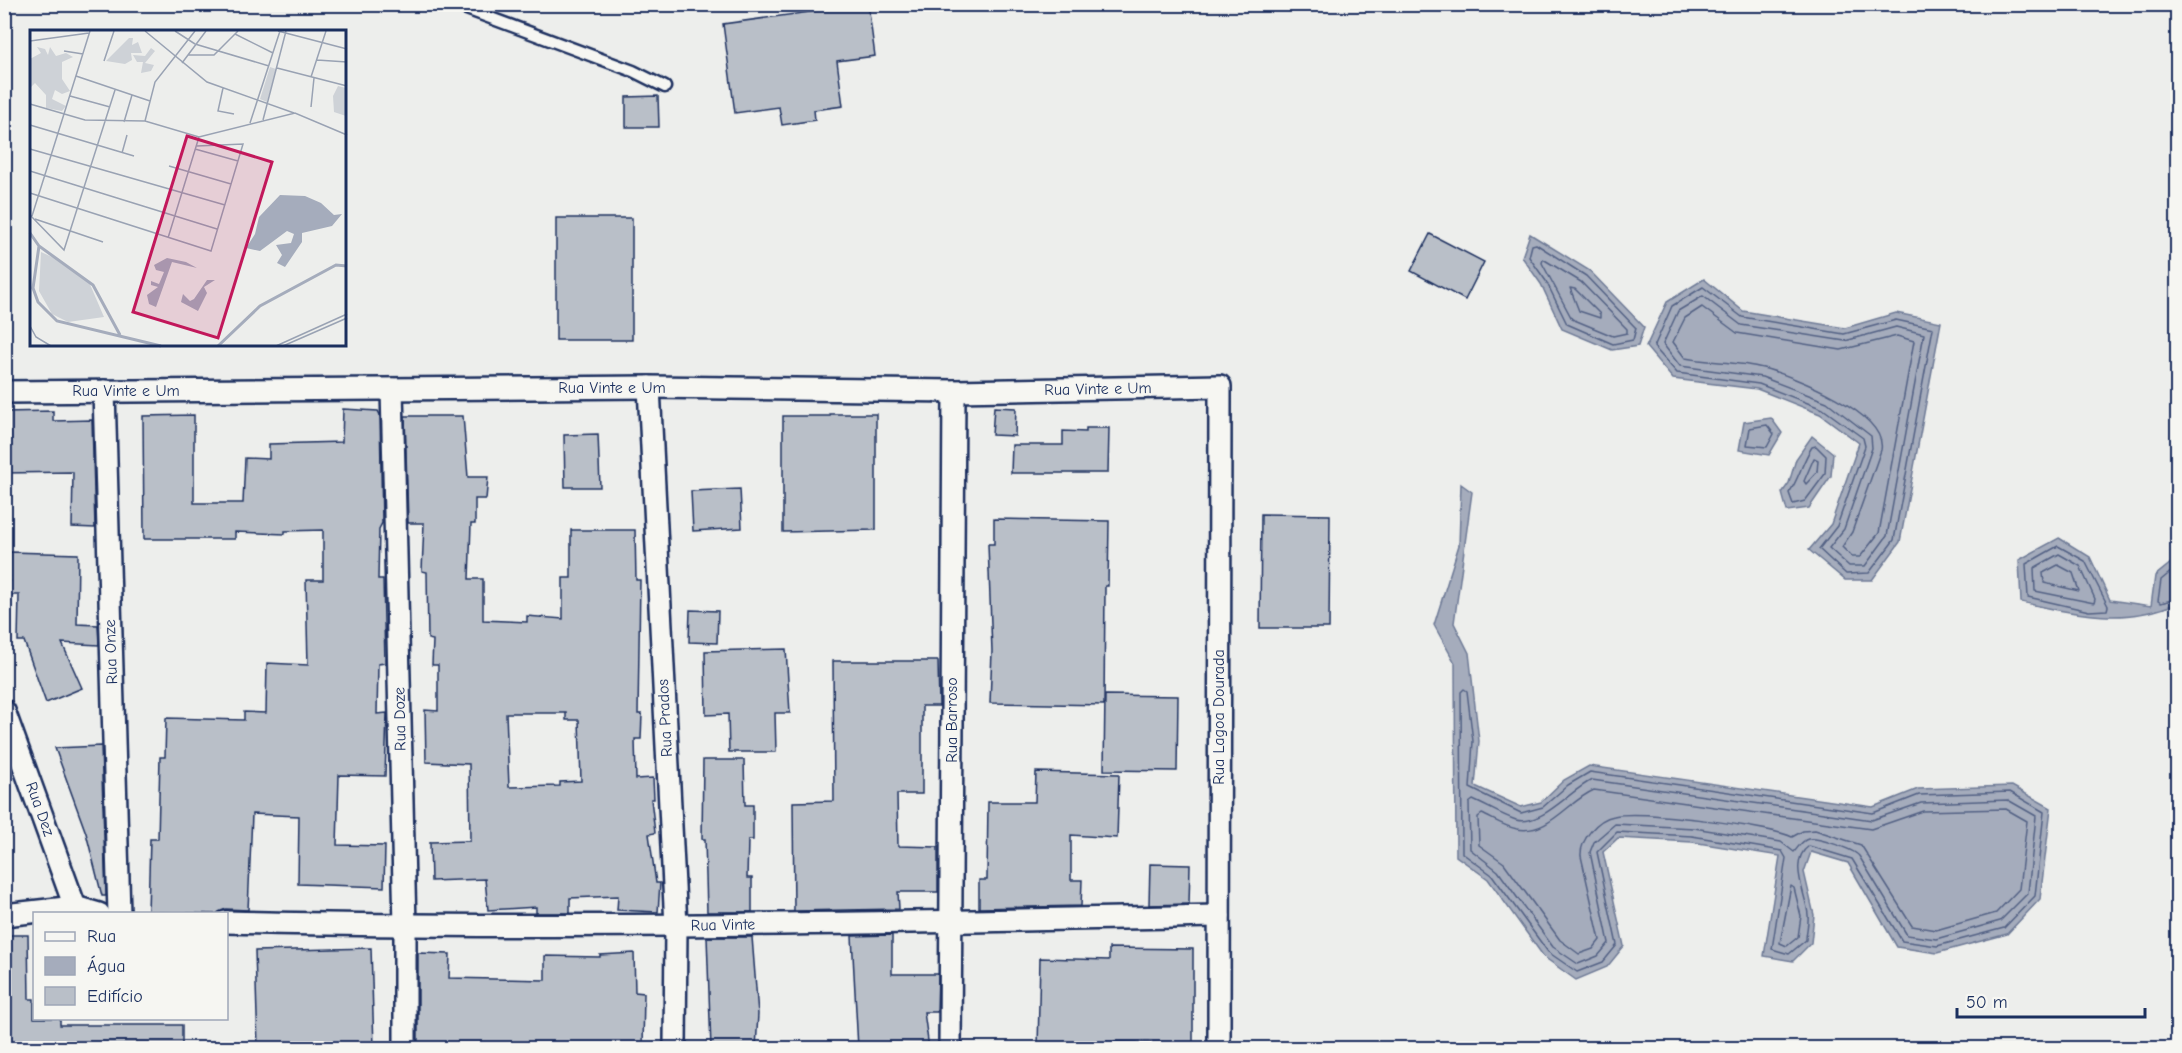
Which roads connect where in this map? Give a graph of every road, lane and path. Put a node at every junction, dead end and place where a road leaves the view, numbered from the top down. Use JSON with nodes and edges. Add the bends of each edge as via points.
{"nodes":[{"id":1,"x":453,"y":4,"type":"edge"},
{"id":2,"x":665,"y":87,"type":"dead end"},
{"id":3,"x":1220,"y":386,"type":"joint"},
{"id":4,"x":649,"y":387,"type":"junction"},
{"id":5,"x":392,"y":389,"type":"junction"},
{"id":6,"x":104,"y":391,"type":"junction"},
{"id":7,"x":954,"y":391,"type":"junction"},
{"id":8,"x":4,"y":392,"type":"edge"},
{"id":9,"x":4,"y":711,"type":"edge"},
{"id":10,"x":75,"y":907,"type":"junction"},
{"id":11,"x":92,"y":912,"type":"edge"},
{"id":12,"x":119,"y":912,"type":"edge"},
{"id":13,"x":4,"y":915,"type":"edge"},
{"id":14,"x":1219,"y":916,"type":"junction"},
{"id":15,"x":228,"y":922,"type":"edge"},
{"id":16,"x":950,"y":922,"type":"junction"},
{"id":17,"x":405,"y":926,"type":"junction"},
{"id":18,"x":676,"y":926,"type":"junction"},
{"id":19,"x":405,"y":1048,"type":"edge"},
{"id":20,"x":675,"y":1048,"type":"edge"},
{"id":21,"x":951,"y":1048,"type":"edge"},
{"id":22,"x":1219,"y":1048,"type":"edge"}],
"edges":[{"from":1,"to":2,"type":"lane","via":[[633,71]]},
{"from":3,"to":7,"type":"street","name":"Rua Vinte e Um"},
{"from":3,"to":14,"type":"street","name":"Rua Lagoa Dourada"},
{"from":4,"to":5,"type":"street","name":"Rua Vinte e Um"},
{"from":4,"to":7,"type":"street","name":"Rua Vinte e Um"},
{"from":4,"to":18,"type":"street","name":"Rua Prados"},
{"from":5,"to":6,"type":"street","name":"Rua Vinte e Um"},
{"from":5,"to":17,"type":"street","name":"Rua Doze"},
{"from":6,"to":8,"type":"street","name":"Rua Vinte e Um"},
{"from":6,"to":12,"type":"street","name":"Rua Onze"},
{"from":7,"to":16,"type":"street","name":"Rua Barroso"},
{"from":9,"to":10,"type":"street","name":"Rua Dez"},
{"from":10,"to":11,"type":"street"},
{"from":10,"to":13,"type":"street"},
{"from":14,"to":16,"type":"street","name":"Rua Vinte"},
{"from":14,"to":22,"type":"street","name":"Rua Lagoa Dourada"},
{"from":15,"to":17,"type":"street","name":"Rua Vinte"},
{"from":16,"to":18,"type":"street","name":"Rua Vinte"},
{"from":16,"to":21,"type":"street","name":"Rua Barroso"},
{"from":17,"to":18,"type":"street","name":"Rua Vinte"},
{"from":17,"to":19,"type":"street","name":"Rua Doze"},
{"from":18,"to":20,"type":"street","name":"Rua Prados"}]}
